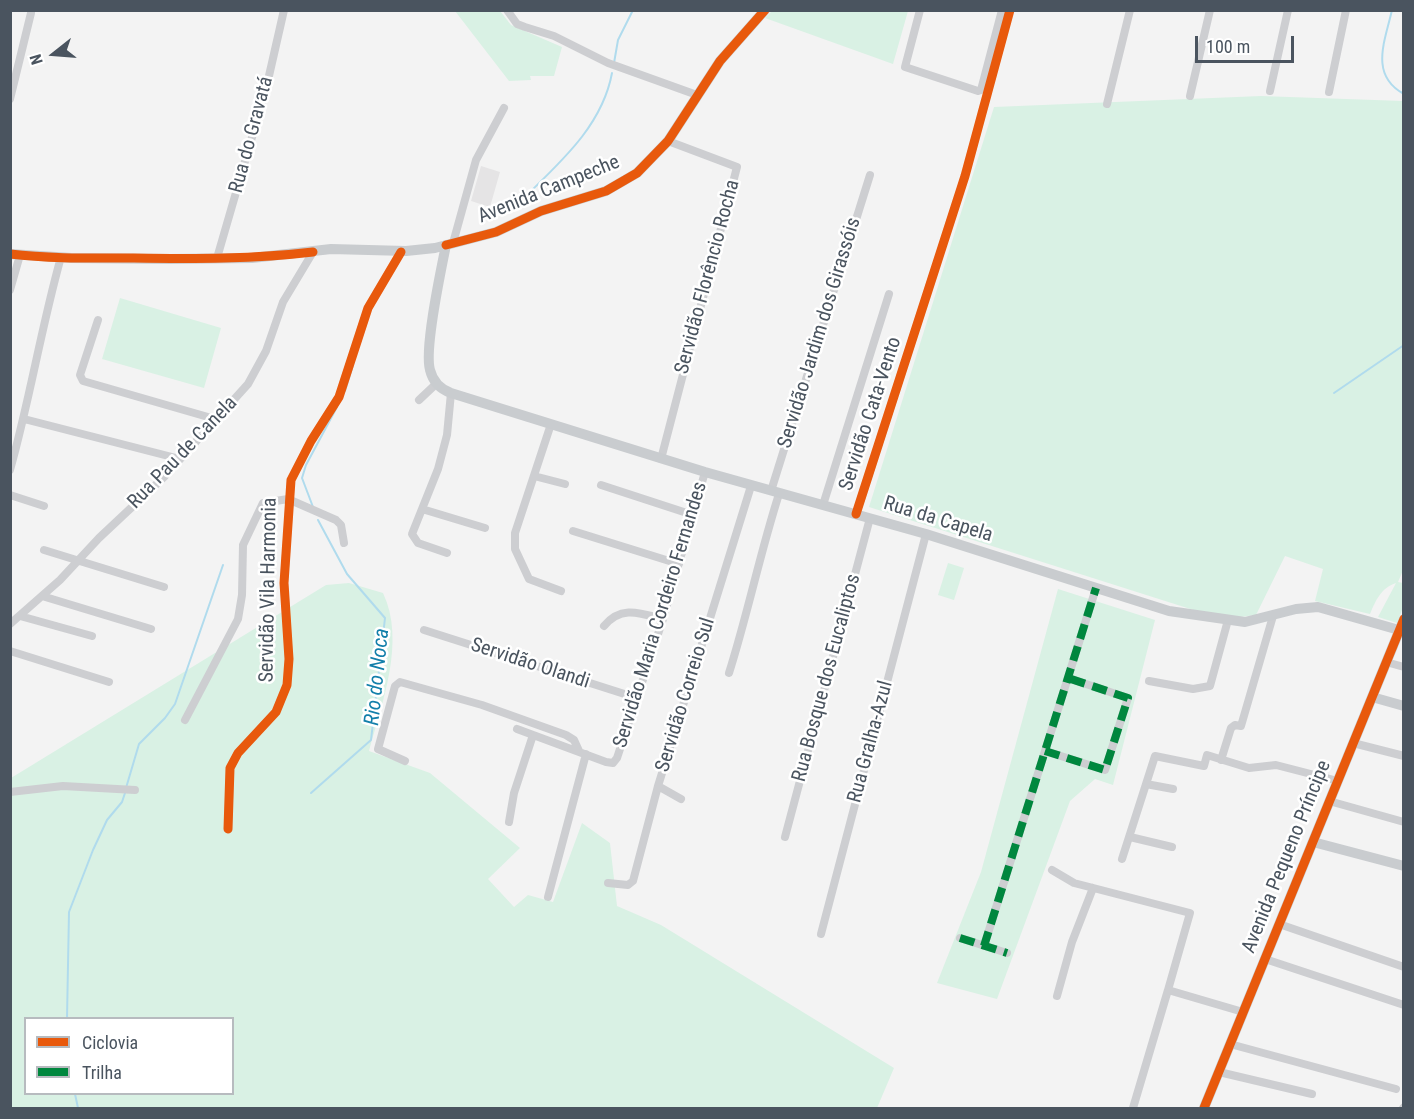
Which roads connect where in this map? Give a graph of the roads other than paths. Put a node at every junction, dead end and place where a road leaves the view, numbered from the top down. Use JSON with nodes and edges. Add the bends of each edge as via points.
{"nodes":[{"id":1,"x":284,"y":10,"type":"edge"},
{"id":2,"x":507,"y":10,"type":"edge"},
{"id":3,"x":765,"y":10,"type":"edge"},
{"id":4,"x":920,"y":10,"type":"edge"},
{"id":5,"x":1002,"y":10,"type":"edge"},
{"id":6,"x":1010,"y":10,"type":"edge"},
{"id":7,"x":1130,"y":10,"type":"edge"},
{"id":8,"x":1210,"y":10,"type":"edge"},
{"id":9,"x":1288,"y":10,"type":"edge"},
{"id":10,"x":1346,"y":10,"type":"edge"},
{"id":11,"x":31,"y":13,"type":"dead end"},
{"id":12,"x":1002,"y":25,"type":"junction"},
{"id":13,"x":1270,"y":91,"type":"dead end"},
{"id":14,"x":1329,"y":92,"type":"dead end"},
{"id":15,"x":697,"y":95,"type":"junction"},
{"id":16,"x":1190,"y":96,"type":"dead end"},
{"id":17,"x":10,"y":99,"type":"edge"},
{"id":18,"x":1107,"y":104,"type":"dead end"},
{"id":19,"x":504,"y":108,"type":"dead end"},
{"id":20,"x":668,"y":141,"type":"junction"},
{"id":21,"x":870,"y":176,"type":"dead end"},
{"id":22,"x":450,"y":244,"type":"junction"},
{"id":23,"x":313,"y":252,"type":"junction"},
{"id":24,"x":401,"y":252,"type":"junction"},
{"id":25,"x":15,"y":254,"type":"edge"},
{"id":26,"x":61,"y":257,"type":"junction"},
{"id":27,"x":217,"y":258,"type":"junction"},
{"id":28,"x":10,"y":290,"type":"edge"},
{"id":29,"x":889,"y":294,"type":"dead end"},
{"id":30,"x":98,"y":320,"type":"dead end"},
{"id":31,"x":436,"y":384,"type":"junction"},
{"id":32,"x":451,"y":393,"type":"junction"},
{"id":33,"x":419,"y":400,"type":"dead end"},
{"id":34,"x":24,"y":419,"type":"junction"},
{"id":35,"x":215,"y":419,"type":"junction"},
{"id":36,"x":550,"y":424,"type":"junction"},
{"id":37,"x":180,"y":459,"type":"junction"},
{"id":38,"x":661,"y":459,"type":"junction"},
{"id":39,"x":10,"y":470,"type":"edge"},
{"id":40,"x":705,"y":472,"type":"junction"},
{"id":41,"x":534,"y":476,"type":"junction"},
{"id":42,"x":565,"y":484,"type":"dead end"},
{"id":43,"x":601,"y":484,"type":"dead end"},
{"id":44,"x":751,"y":486,"type":"junction"},
{"id":45,"x":775,"y":492,"type":"junction"},
{"id":46,"x":10,"y":495,"type":"edge"},
{"id":47,"x":288,"y":499,"type":"junction"},
{"id":48,"x":823,"y":505,"type":"junction"},
{"id":49,"x":44,"y":506,"type":"dead end"},
{"id":50,"x":422,"y":509,"type":"junction"},
{"id":51,"x":693,"y":514,"type":"junction"},
{"id":52,"x":856,"y":514,"type":"junction"},
{"id":53,"x":870,"y":518,"type":"junction"},
{"id":54,"x":485,"y":528,"type":"dead end"},
{"id":55,"x":573,"y":531,"type":"dead end"},
{"id":56,"x":926,"y":534,"type":"junction"},
{"id":57,"x":344,"y":543,"type":"dead end"},
{"id":58,"x":44,"y":550,"type":"dead end"},
{"id":59,"x":447,"y":553,"type":"dead end"},
{"id":60,"x":78,"y":560,"type":"junction"},
{"id":61,"x":679,"y":564,"type":"junction"},
{"id":62,"x":164,"y":587,"type":"dead end"},
{"id":63,"x":1096,"y":588,"type":"junction"},
{"id":64,"x":561,"y":591,"type":"dead end"},
{"id":65,"x":42,"y":596,"type":"junction"},
{"id":66,"x":20,"y":616,"type":"junction"},
{"id":67,"x":1273,"y":616,"type":"junction"},
{"id":68,"x":663,"y":619,"type":"junction"},
{"id":69,"x":1228,"y":620,"type":"junction"},
{"id":70,"x":10,"y":624,"type":"edge"},
{"id":71,"x":1401,"y":624,"type":"edge"},
{"id":72,"x":604,"y":626,"type":"dead end"},
{"id":73,"x":151,"y":629,"type":"dead end"},
{"id":74,"x":424,"y":630,"type":"dead end"},
{"id":75,"x":93,"y":636,"type":"dead end"},
{"id":76,"x":10,"y":651,"type":"edge"},
{"id":77,"x":1386,"y":662,"type":"junction"},
{"id":78,"x":1404,"y":667,"type":"edge"},
{"id":79,"x":729,"y":673,"type":"dead end"},
{"id":80,"x":1068,"y":678,"type":"junction"},
{"id":81,"x":1149,"y":681,"type":"dead end"},
{"id":82,"x":109,"y":682,"type":"dead end"},
{"id":83,"x":1372,"y":696,"type":"junction"},
{"id":84,"x":637,"y":698,"type":"junction"},
{"id":85,"x":1404,"y":706,"type":"edge"},
{"id":86,"x":186,"y":720,"type":"dead end"},
{"id":87,"x":517,"y":729,"type":"dead end"},
{"id":88,"x":533,"y":735,"type":"junction"},
{"id":89,"x":1353,"y":743,"type":"junction"},
{"id":90,"x":1045,"y":751,"type":"junction"},
{"id":91,"x":583,"y":753,"type":"junction"},
{"id":92,"x":1404,"y":756,"type":"edge"},
{"id":93,"x":1221,"y":760,"type":"junction"},
{"id":94,"x":405,"y":762,"type":"dead end"},
{"id":95,"x":1338,"y":781,"type":"junction"},
{"id":96,"x":1146,"y":784,"type":"junction"},
{"id":97,"x":658,"y":786,"type":"junction"},
{"id":98,"x":129,"y":789,"type":"dead end"},
{"id":99,"x":1173,"y":789,"type":"dead end"},
{"id":100,"x":10,"y":792,"type":"edge"},
{"id":101,"x":681,"y":799,"type":"dead end"},
{"id":102,"x":1329,"y":801,"type":"junction"},
{"id":103,"x":509,"y":822,"type":"dead end"},
{"id":104,"x":1404,"y":822,"type":"edge"},
{"id":105,"x":228,"y":829,"type":"dead end"},
{"id":106,"x":785,"y":837,"type":"dead end"},
{"id":107,"x":1130,"y":837,"type":"junction"},
{"id":108,"x":1313,"y":842,"type":"junction"},
{"id":109,"x":1172,"y":847,"type":"dead end"},
{"id":110,"x":1122,"y":859,"type":"dead end"},
{"id":111,"x":1404,"y":866,"type":"edge"},
{"id":112,"x":1052,"y":870,"type":"dead end"},
{"id":113,"x":608,"y":883,"type":"dead end"},
{"id":114,"x":1093,"y":888,"type":"junction"},
{"id":115,"x":548,"y":897,"type":"dead end"},
{"id":116,"x":1279,"y":924,"type":"junction"},
{"id":117,"x":820,"y":934,"type":"dead end"},
{"id":118,"x":960,"y":938,"type":"dead end"},
{"id":119,"x":984,"y":946,"type":"junction"},
{"id":120,"x":1007,"y":953,"type":"dead end"},
{"id":121,"x":1265,"y":959,"type":"junction"},
{"id":122,"x":1404,"y":967,"type":"edge"},
{"id":123,"x":1168,"y":990,"type":"junction"},
{"id":124,"x":1057,"y":996,"type":"dead end"},
{"id":125,"x":1404,"y":1005,"type":"edge"},
{"id":126,"x":1244,"y":1011,"type":"junction"},
{"id":127,"x":1230,"y":1044,"type":"junction"},
{"id":128,"x":1219,"y":1072,"type":"junction"},
{"id":129,"x":1396,"y":1089,"type":"dead end"},
{"id":130,"x":1312,"y":1094,"type":"dead end"},
{"id":131,"x":1133,"y":1108,"type":"edge"},
{"id":132,"x":1204,"y":1108,"type":"edge"}],
"edges":[{"from":1,"to":27,"type":"street","name":"Rua do Gravatá","via":[[269,79]]},
{"from":2,"to":15,"type":"street","via":[[517,24]]},
{"from":3,"to":15,"type":"main road","name":"Avenida Campeche","via":[[720,61]]},
{"from":4,"to":12,"type":"street","via":[[905,67],[974,91],[981,90]]},
{"from":5,"to":12,"type":"street"},
{"from":6,"to":12,"type":"street","name":"Servidão Cata-Vento"},
{"from":7,"to":18,"type":"street"},
{"from":8,"to":16,"type":"street"},
{"from":9,"to":13,"type":"street"},
{"from":10,"to":14,"type":"street"},
{"from":11,"to":17,"type":"street"},
{"from":12,"to":52,"type":"street","name":"Servidão Cata-Vento","via":[[974,140]]},
{"from":15,"to":20,"type":"main road","name":"Avenida Campeche"},
{"from":19,"to":22,"type":"street","via":[[476,160]]},
{"from":20,"to":22,"type":"main road","name":"Avenida Campeche","via":[[637,173],[606,191],[541,211],[496,232]]},
{"from":20,"to":38,"type":"street","name":"Servidão Florêncio Rocha","via":[[737,167]]},
{"from":21,"to":45,"type":"street","name":"Servidão Jardim dos Girassóis"},
{"from":22,"to":24,"type":"main road","name":"Avenida Campeche"},
{"from":22,"to":31,"type":"main road","via":[[429,350],[430,373]]},
{"from":23,"to":24,"type":"main road","name":"Avenida Campeche"},
{"from":23,"to":27,"type":"main road","name":"Avenida Campeche"},
{"from":23,"to":35,"type":"street","name":"Rua Pau de Canela","via":[[283,302],[254,376]]},
{"from":24,"to":47,"type":"street","name":"Servidão Vila Harmonia","via":[[371,302],[344,385],[296,468]]},
{"from":25,"to":26,"type":"main road","name":"Avenida Campeche"},
{"from":25,"to":28,"type":"street"},
{"from":26,"to":27,"type":"main road","name":"Avenida Campeche"},
{"from":26,"to":34,"type":"street","via":[[41,330]]},
{"from":29,"to":48,"type":"street"},
{"from":30,"to":35,"type":"street","via":[[80,375],[83,381]]},
{"from":31,"to":32,"type":"main road","name":"Rua da Capela"},
{"from":31,"to":33,"type":"street"},
{"from":32,"to":36,"type":"main road","name":"Rua da Capela"},
{"from":32,"to":50,"type":"street","via":[[447,435]]},
{"from":34,"to":37,"type":"street"},
{"from":34,"to":39,"type":"street"},
{"from":35,"to":37,"type":"street","name":"Rua Pau de Canela"},
{"from":36,"to":38,"type":"main road","name":"Rua da Capela"},
{"from":36,"to":41,"type":"street"},
{"from":37,"to":60,"type":"street","name":"Rua Pau de Canela"},
{"from":38,"to":40,"type":"main road","name":"Rua da Capela"},
{"from":40,"to":44,"type":"main road","name":"Rua da Capela"},
{"from":40,"to":51,"type":"street","name":"Servidão Maria Cordeiro Fernandes"},
{"from":41,"to":42,"type":"street"},
{"from":41,"to":64,"type":"street","via":[[517,523],[515,549],[529,579]]},
{"from":43,"to":51,"type":"street"},
{"from":44,"to":45,"type":"main road","name":"Rua da Capela"},
{"from":44,"to":97,"type":"street","name":"Servidão Correio Sul"},
{"from":45,"to":48,"type":"main road","name":"Rua da Capela"},
{"from":45,"to":79,"type":"street","name":"Servidão Jardim dos Girassóis"},
{"from":46,"to":49,"type":"street"},
{"from":47,"to":57,"type":"street","via":[[336,520],[341,525]]},
{"from":47,"to":86,"type":"street","via":[[262,503],[246,536],[238,619]]},
{"from":47,"to":105,"type":"street","name":"Servidão Vila Harmonia","via":[[284,599],[287,685],[276,712],[238,753],[230,768]]},
{"from":48,"to":52,"type":"main road","name":"Rua da Capela"},
{"from":50,"to":54,"type":"street"},
{"from":50,"to":59,"type":"street","via":[[413,539]]},
{"from":51,"to":61,"type":"street","name":"Servidão Maria Cordeiro Fernandes"},
{"from":52,"to":53,"type":"main road","name":"Rua da Capela"},
{"from":53,"to":56,"type":"main road","name":"Rua da Capela"},
{"from":53,"to":106,"type":"street","name":"Rua Bosque dos Eucaliptos"},
{"from":55,"to":61,"type":"street"},
{"from":56,"to":63,"type":"main road","name":"Rua da Capela"},
{"from":56,"to":117,"type":"street","name":"Rua Gralha-Azul"},
{"from":58,"to":60,"type":"street"},
{"from":60,"to":62,"type":"street"},
{"from":60,"to":65,"type":"street","name":"Rua Pau de Canela"},
{"from":61,"to":68,"type":"street","name":"Servidão Maria Cordeiro Fernandes"},
{"from":63,"to":69,"type":"main road","name":"Rua da Capela","via":[[1169,611]]},
{"from":63,"to":80,"type":"street"},
{"from":65,"to":66,"type":"street","name":"Rua Pau de Canela"},
{"from":65,"to":73,"type":"street"},
{"from":66,"to":70,"type":"street","name":"Rua Pau de Canela"},
{"from":66,"to":75,"type":"street"},
{"from":67,"to":69,"type":"main road","name":"Rua da Capela","via":[[1254,621]]},
{"from":67,"to":71,"type":"main road","name":"Rua da Capela","via":[[1318,608]]},
{"from":67,"to":93,"type":"street","via":[[1241,726],[1231,728]]},
{"from":68,"to":72,"type":"street","via":[[620,612]]},
{"from":68,"to":84,"type":"street","name":"Servidão Maria Cordeiro Fernandes"},
{"from":69,"to":81,"type":"street","via":[[1210,686],[1193,690]]},
{"from":71,"to":77,"type":"main road","name":"Avenida Pequeno Príncipe"},
{"from":74,"to":84,"type":"street","name":"Servidão Olandi"},
{"from":76,"to":82,"type":"street"},
{"from":77,"to":78,"type":"street"},
{"from":77,"to":83,"type":"main road","name":"Avenida Pequeno Príncipe"},
{"from":80,"to":90,"type":"street"},
{"from":80,"to":90,"type":"street","via":[[1128,698],[1105,770]]},
{"from":83,"to":85,"type":"main road"},
{"from":83,"to":89,"type":"main road","name":"Avenida Pequeno Príncipe"},
{"from":84,"to":91,"type":"street","name":"Servidão Maria Cordeiro Fernandes","via":[[618,758],[610,763]]},
{"from":87,"to":88,"type":"street","name":"Servidão Maria Cordeiro Fernandes"},
{"from":88,"to":91,"type":"street","name":"Servidão Maria Cordeiro Fernandes"},
{"from":88,"to":103,"type":"street"},
{"from":89,"to":92,"type":"street"},
{"from":89,"to":95,"type":"main road","name":"Avenida Pequeno Príncipe"},
{"from":90,"to":119,"type":"street"},
{"from":91,"to":94,"type":"street","via":[[566,735],[482,705],[400,682],[395,686],[378,748]]},
{"from":91,"to":115,"type":"street"},
{"from":93,"to":95,"type":"street","via":[[1254,769],[1276,765]]},
{"from":93,"to":96,"type":"street","via":[[1207,756],[1204,766],[1155,756]]},
{"from":95,"to":102,"type":"main road","name":"Avenida Pequeno Príncipe"},
{"from":96,"to":99,"type":"street"},
{"from":96,"to":107,"type":"street"},
{"from":97,"to":101,"type":"street"},
{"from":97,"to":113,"type":"street","name":"Servidão Correio Sul","via":[[633,882]]},
{"from":98,"to":100,"type":"street","via":[[63,786]]},
{"from":102,"to":104,"type":"street"},
{"from":102,"to":108,"type":"main road","name":"Avenida Pequeno Príncipe"},
{"from":107,"to":109,"type":"street"},
{"from":107,"to":110,"type":"street"},
{"from":108,"to":111,"type":"main road"},
{"from":108,"to":116,"type":"main road","name":"Avenida Pequeno Príncipe"},
{"from":112,"to":114,"type":"street","via":[[1069,881]]},
{"from":114,"to":123,"type":"street","via":[[1191,913]]},
{"from":114,"to":124,"type":"street"},
{"from":116,"to":121,"type":"main road","name":"Avenida Pequeno Príncipe"},
{"from":116,"to":122,"type":"street"},
{"from":118,"to":119,"type":"street"},
{"from":119,"to":120,"type":"street"},
{"from":121,"to":125,"type":"street"},
{"from":121,"to":126,"type":"main road","name":"Avenida Pequeno Príncipe"},
{"from":123,"to":126,"type":"street"},
{"from":123,"to":131,"type":"street"},
{"from":126,"to":127,"type":"main road","name":"Avenida Pequeno Príncipe"},
{"from":127,"to":128,"type":"main road","name":"Avenida Pequeno Príncipe"},
{"from":127,"to":129,"type":"street"},
{"from":128,"to":130,"type":"street"},
{"from":128,"to":132,"type":"main road","name":"Avenida Pequeno Príncipe"}]}
